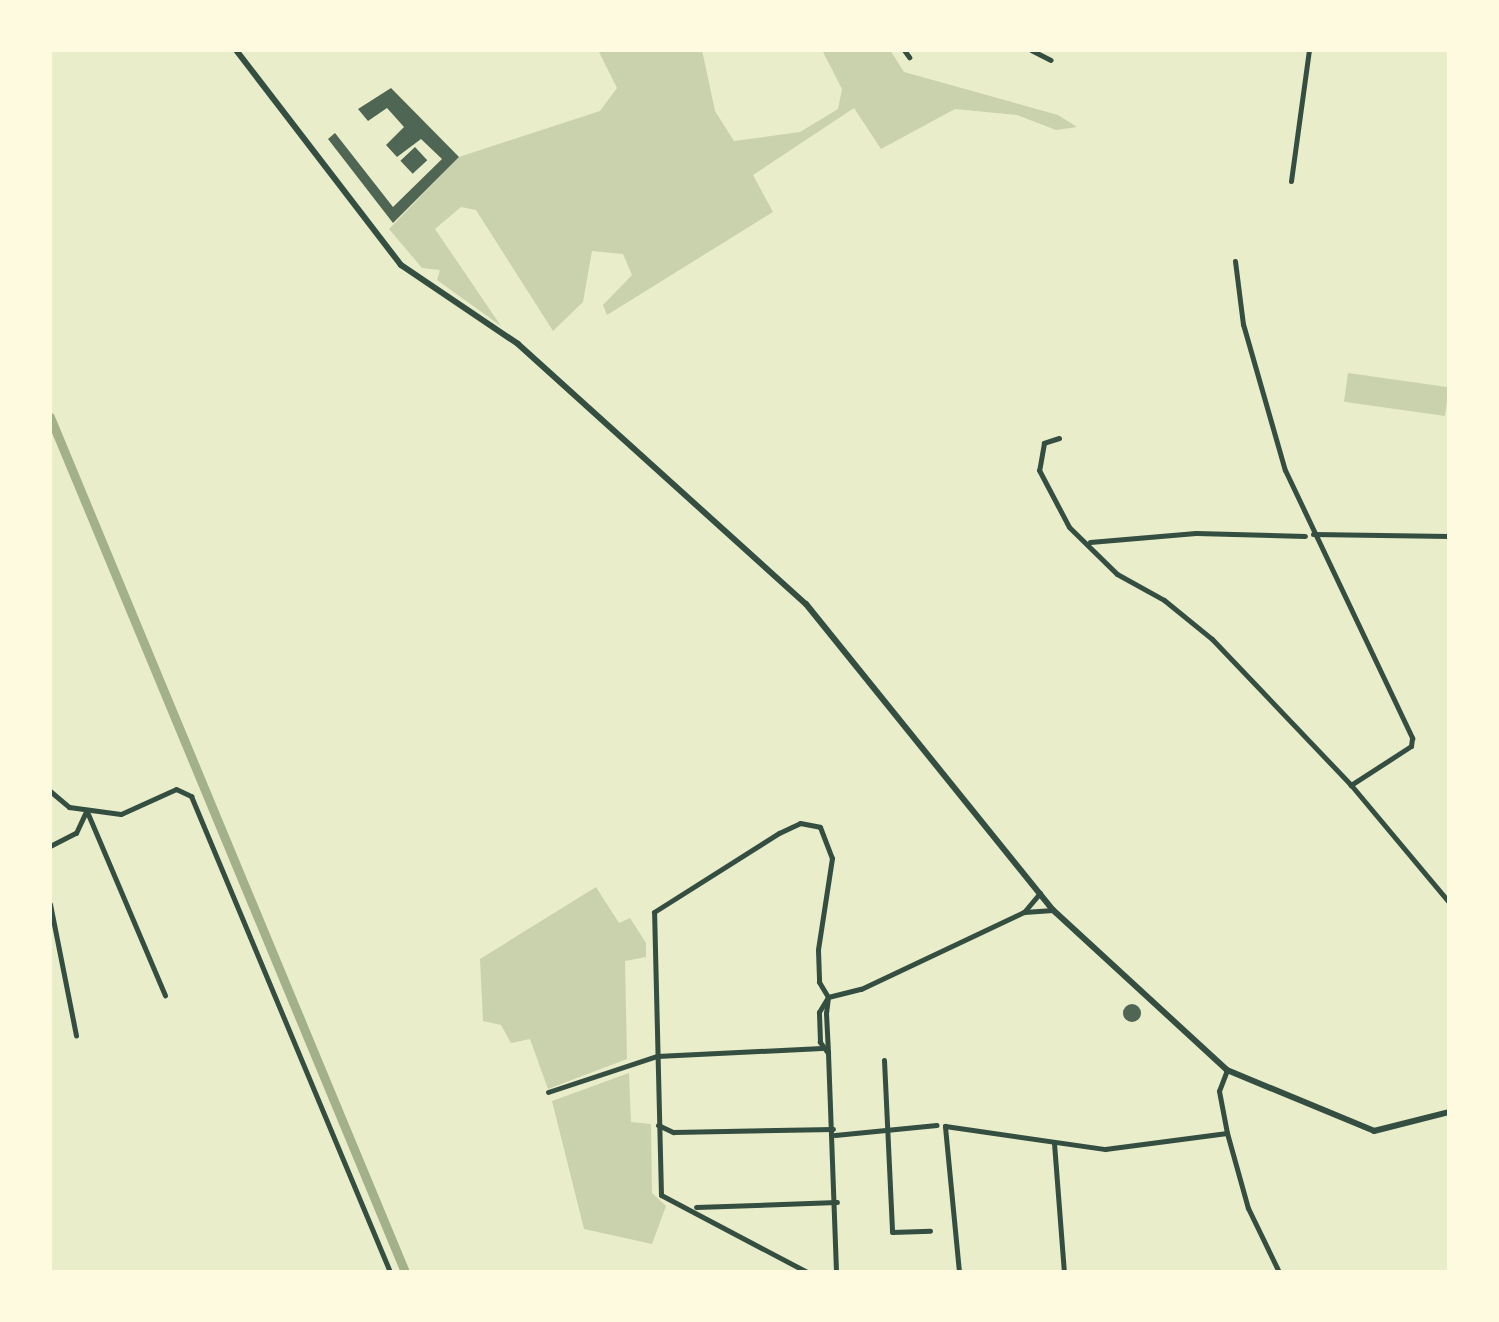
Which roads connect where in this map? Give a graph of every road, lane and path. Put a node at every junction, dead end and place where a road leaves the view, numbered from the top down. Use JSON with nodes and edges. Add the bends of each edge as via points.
{"nodes":[{"id":1,"x":236,"y":50,"type":"edge"},
{"id":2,"x":904,"y":50,"type":"edge"},
{"id":3,"x":1030,"y":50,"type":"edge"},
{"id":4,"x":1309,"y":50,"type":"edge"},
{"id":5,"x":908,"y":58,"type":"dead end"},
{"id":6,"x":1051,"y":60,"type":"dead end"},
{"id":7,"x":1291,"y":181,"type":"dead end"},
{"id":8,"x":1235,"y":261,"type":"dead end"},
{"id":9,"x":1059,"y":438,"type":"dead end"},
{"id":10,"x":1313,"y":534,"type":"junction"},
{"id":11,"x":1305,"y":536,"type":"dead end"},
{"id":12,"x":1449,"y":536,"type":"edge"},
{"id":13,"x":1090,"y":542,"type":"junction"},
{"id":14,"x":1352,"y":786,"type":"junction"},
{"id":15,"x":50,"y":791,"type":"edge"},
{"id":16,"x":86,"y":812,"type":"junction"},
{"id":17,"x":50,"y":846,"type":"edge"},
{"id":18,"x":1040,"y":893,"type":"junction"},
{"id":19,"x":1449,"y":902,"type":"edge"},
{"id":20,"x":50,"y":904,"type":"edge"},
{"id":21,"x":1052,"y":910,"type":"junction"},
{"id":22,"x":1024,"y":912,"type":"junction"},
{"id":23,"x":165,"y":995,"type":"dead end"},
{"id":24,"x":828,"y":997,"type":"junction"},
{"id":25,"x":76,"y":1035,"type":"dead end"},
{"id":26,"x":822,"y":1048,"type":"junction"},
{"id":27,"x":828,"y":1053,"type":"junction"},
{"id":28,"x":657,"y":1056,"type":"junction"},
{"id":29,"x":884,"y":1060,"type":"dead end"},
{"id":30,"x":1227,"y":1070,"type":"junction"},
{"id":31,"x":548,"y":1092,"type":"dead end"},
{"id":32,"x":1449,"y":1112,"type":"edge"},
{"id":33,"x":658,"y":1125,"type":"junction"},
{"id":34,"x":937,"y":1125,"type":"dead end"},
{"id":35,"x":835,"y":1132,"type":"junction"},
{"id":36,"x":887,"y":1132,"type":"junction"},
{"id":37,"x":1227,"y":1133,"type":"junction"},
{"id":38,"x":1054,"y":1143,"type":"junction"},
{"id":39,"x":836,"y":1202,"type":"junction"},
{"id":40,"x":692,"y":1208,"type":"junction"},
{"id":41,"x":930,"y":1231,"type":"dead end"},
{"id":42,"x":1276,"y":1270,"type":"edge"},
{"id":43,"x":390,"y":1272,"type":"edge"},
{"id":44,"x":808,"y":1272,"type":"edge"},
{"id":45,"x":836,"y":1272,"type":"edge"},
{"id":46,"x":959,"y":1272,"type":"edge"},
{"id":47,"x":1064,"y":1272,"type":"edge"}],
"edges":[{"from":1,"to":18,"type":"street","via":[[401,264],[518,344],[806,604]]},
{"from":2,"to":5,"type":"street"},
{"from":3,"to":6,"type":"street"},
{"from":4,"to":7,"type":"street"},
{"from":8,"to":10,"type":"street","via":[[1246,335],[1285,470]]},
{"from":9,"to":13,"type":"street","via":[[1044,443],[1039,470],[1069,527]]},
{"from":10,"to":12,"type":"street"},
{"from":10,"to":14,"type":"street","via":[[1412,738],[1411,746]]},
{"from":11,"to":13,"type":"street","via":[[1196,533]]},
{"from":13,"to":14,"type":"street","via":[[1117,574],[1164,600],[1212,639]]},
{"from":14,"to":19,"type":"street"},
{"from":15,"to":16,"type":"street"},
{"from":16,"to":17,"type":"street","via":[[76,833]]},
{"from":16,"to":23,"type":"street"},
{"from":16,"to":43,"type":"street","via":[[121,814],[176,789],[191,796]]},
{"from":18,"to":21,"type":"street"},
{"from":18,"to":22,"type":"street"},
{"from":20,"to":25,"type":"street"},
{"from":21,"to":22,"type":"street"},
{"from":21,"to":30,"type":"street"},
{"from":22,"to":24,"type":"street","via":[[861,989]]},
{"from":24,"to":26,"type":"street","via":[[819,1012]]},
{"from":24,"to":27,"type":"street"},
{"from":24,"to":28,"type":"street","via":[[819,982],[818,950],[832,858],[820,827],[800,823],[654,912]]},
{"from":26,"to":27,"type":"street"},
{"from":26,"to":28,"type":"street"},
{"from":27,"to":35,"type":"street"},
{"from":28,"to":31,"type":"street"},
{"from":28,"to":33,"type":"street"},
{"from":29,"to":36,"type":"street"},
{"from":30,"to":32,"type":"street","via":[[1374,1132]]},
{"from":30,"to":37,"type":"street","via":[[1219,1091]]},
{"from":33,"to":35,"type":"street","via":[[674,1132]]},
{"from":33,"to":40,"type":"street","via":[[660,1195]]},
{"from":34,"to":36,"type":"street","via":[[899,1125]]},
{"from":35,"to":36,"type":"street"},
{"from":35,"to":39,"type":"street"},
{"from":36,"to":41,"type":"street","via":[[892,1232]]},
{"from":37,"to":38,"type":"street","via":[[1105,1149]]},
{"from":37,"to":42,"type":"street","via":[[1248,1208]]},
{"from":38,"to":46,"type":"street","via":[[945,1126]]},
{"from":38,"to":47,"type":"street"},
{"from":39,"to":40,"type":"street"},
{"from":39,"to":45,"type":"street"},
{"from":40,"to":44,"type":"street"}]}
